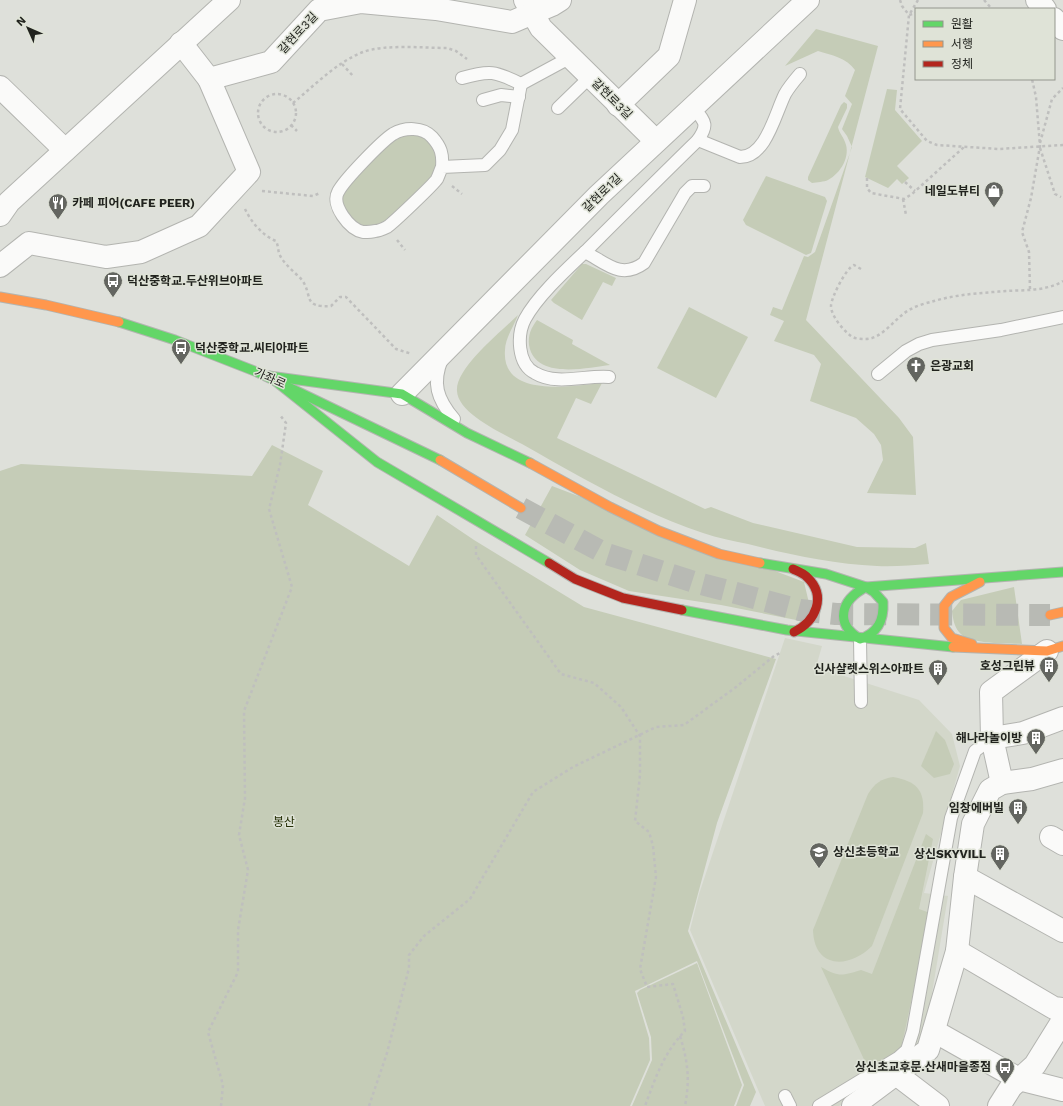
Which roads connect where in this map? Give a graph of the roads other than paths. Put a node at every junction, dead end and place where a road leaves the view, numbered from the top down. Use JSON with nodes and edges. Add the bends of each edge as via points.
{"nodes":[{"id":1,"x":560,"y":0,"type":"edge"},
{"id":2,"x":685,"y":0,"type":"edge"},
{"id":3,"x":808,"y":0,"type":"edge"},
{"id":4,"x":1037,"y":0,"type":"edge"},
{"id":5,"x":218,"y":3,"type":"edge"},
{"id":6,"x":529,"y":7,"type":"edge"},
{"id":7,"x":1045,"y":8,"type":"edge"},
{"id":8,"x":1055,"y":19,"type":"edge"},
{"id":9,"x":1063,"y":29,"type":"edge"},
{"id":10,"x":181,"y":43,"type":"junction"},
{"id":11,"x":571,"y":58,"type":"junction"},
{"id":12,"x":800,"y":74,"type":"dead end"},
{"id":13,"x":590,"y":77,"type":"junction"},
{"id":14,"x":462,"y":78,"type":"dead end"},
{"id":15,"x":209,"y":79,"type":"junction"},
{"id":16,"x":521,"y":84,"type":"junction"},
{"id":17,"x":0,"y":87,"type":"edge"},
{"id":18,"x":519,"y":97,"type":"junction"},
{"id":19,"x":483,"y":100,"type":"dead end"},
{"id":20,"x":618,"y":105,"type":"junction"},
{"id":21,"x":693,"y":107,"type":"junction"},
{"id":22,"x":558,"y":108,"type":"dead end"},
{"id":23,"x":698,"y":140,"type":"junction"},
{"id":24,"x":656,"y":141,"type":"junction"},
{"id":25,"x":65,"y":150,"type":"junction"},
{"id":26,"x":442,"y":167,"type":"junction"},
{"id":27,"x":704,"y":186,"type":"dead end"},
{"id":28,"x":0,"y":215,"type":"edge"},
{"id":29,"x":585,"y":252,"type":"junction"},
{"id":30,"x":0,"y":266,"type":"edge"},
{"id":31,"x":0,"y":297,"type":"edge"},
{"id":32,"x":1063,"y":317,"type":"edge"},
{"id":33,"x":446,"y":350,"type":"junction"},
{"id":34,"x":878,"y":374,"type":"dead end"},
{"id":35,"x":269,"y":376,"type":"junction"},
{"id":36,"x":609,"y":377,"type":"dead end"},
{"id":37,"x":402,"y":394,"type":"junction"},
{"id":38,"x":467,"y":433,"type":"junction"},
{"id":39,"x":521,"y":508,"type":"tunnel mouth"},
{"id":40,"x":793,"y":569,"type":"junction"},
{"id":41,"x":1063,"y":572,"type":"edge"},
{"id":42,"x":1000,"y":576,"type":"junction"},
{"id":43,"x":866,"y":587,"type":"junction"},
{"id":44,"x":1063,"y":612,"type":"edge"},
{"id":45,"x":1050,"y":615,"type":"tunnel mouth"},
{"id":46,"x":794,"y":632,"type":"junction"},
{"id":47,"x":860,"y":639,"type":"junction"},
{"id":48,"x":1055,"y":649,"type":"edge"},
{"id":49,"x":995,"y":650,"type":"junction"},
{"id":50,"x":861,"y":702,"type":"dead end"},
{"id":51,"x":1063,"y":718,"type":"edge"},
{"id":52,"x":992,"y":738,"type":"junction"},
{"id":53,"x":1063,"y":770,"type":"edge"},
{"id":54,"x":996,"y":787,"type":"junction"},
{"id":55,"x":965,"y":877,"type":"junction"},
{"id":56,"x":1063,"y":931,"type":"edge"},
{"id":57,"x":957,"y":951,"type":"junction"},
{"id":58,"x":1063,"y":1009,"type":"edge"},
{"id":59,"x":1063,"y":1020,"type":"edge"},
{"id":60,"x":934,"y":1031,"type":"junction"},
{"id":61,"x":896,"y":1074,"type":"junction"},
{"id":62,"x":1019,"y":1079,"type":"junction"},
{"id":63,"x":1063,"y":1090,"type":"edge"},
{"id":64,"x":819,"y":1106,"type":"edge"},
{"id":65,"x":853,"y":1106,"type":"edge"},
{"id":66,"x":938,"y":1106,"type":"edge"},
{"id":67,"x":999,"y":1106,"type":"edge"}],
"edges":[{"from":1,"to":6,"type":"street","name":"갈현로3길"},
{"from":2,"to":20,"type":"street","via":[[669,56]]},
{"from":3,"to":21,"type":"street","name":"갈현로1길"},
{"from":4,"to":7,"type":"street"},
{"from":5,"to":10,"type":"street"},
{"from":6,"to":11,"type":"street","name":"갈현로3길","via":[[541,28]]},
{"from":6,"to":15,"type":"street","name":"갈현로3길","via":[[512,22],[436,9],[361,2],[319,10],[270,62]]},
{"from":8,"to":9,"type":"street"},
{"from":10,"to":15,"type":"street"},
{"from":10,"to":25,"type":"street"},
{"from":11,"to":13,"type":"street","name":"갈현로3길"},
{"from":11,"to":16,"type":"lane"},
{"from":12,"to":23,"type":"lane","via":[[785,94],[765,139],[754,153],[740,158]]},
{"from":13,"to":20,"type":"street","name":"갈현로3길"},
{"from":13,"to":22,"type":"lane"},
{"from":14,"to":16,"type":"lane","via":[[484,72],[503,75]]},
{"from":15,"to":30,"type":"street","via":[[249,172],[240,188],[199,226],[141,252],[106,257],[29,243]]},
{"from":16,"to":18,"type":"lane"},
{"from":17,"to":25,"type":"street"},
{"from":18,"to":19,"type":"lane","via":[[493,95]]},
{"from":18,"to":26,"type":"lane","via":[[512,130],[500,150],[485,165]]},
{"from":20,"to":24,"type":"street","name":"갈현로3길"},
{"from":21,"to":23,"type":"lane","via":[[704,122],[705,130]]},
{"from":21,"to":24,"type":"street","name":"갈현로1길"},
{"from":23,"to":29,"type":"lane"},
{"from":24,"to":33,"type":"street","name":"갈현로1길"},
{"from":25,"to":28,"type":"street","via":[[9,202]]},
{"from":26,"to":26,"type":"lane","via":[[443,155],[439,144],[430,134],[419,129],[392,134],[344,182],[337,194],[336,203],[341,214],[362,232],[387,227],[437,179]]},
{"from":27,"to":29,"type":"lane","via":[[692,186],[685,193],[644,263],[639,266],[626,272],[618,270]]},
{"from":29,"to":36,"type":"lane","via":[[525,319],[521,332],[521,355],[533,373],[551,380]]},
{"from":31,"to":35,"type":"main road","name":"가좌로","via":[[45,303],[118,321],[190,344]]},
{"from":32,"to":34,"type":"lane","via":[[919,344],[906,351]]},
{"from":33,"to":37,"type":"street","name":"갈현로1길"},
{"from":33,"to":38,"type":"lane","via":[[438,370],[439,397]]},
{"from":35,"to":37,"type":"main road"},
{"from":35,"to":39,"type":"main road","name":"가좌로","via":[[443,461]]},
{"from":35,"to":46,"type":"main road","via":[[377,462],[574,579],[623,598]]},
{"from":37,"to":38,"type":"main road"},
{"from":38,"to":40,"type":"main road","via":[[545,470],[659,531],[719,554]]},
{"from":40,"to":43,"type":"main road","via":[[826,574]]},
{"from":40,"to":46,"type":"main road","via":[[807,576],[815,588],[818,601],[814,618],[804,628]]},
{"from":41,"to":42,"type":"main road"},
{"from":42,"to":43,"type":"main road"},
{"from":42,"to":49,"type":"main road","via":[[977,583],[951,597],[944,606],[943,617],[944,628],[952,638]]},
{"from":43,"to":47,"type":"main road","via":[[858,590],[848,602],[843,617],[849,632]]},
{"from":43,"to":47,"type":"main road","via":[[883,602],[882,619],[878,629],[871,636]]},
{"from":44,"to":45,"type":"main road"},
{"from":46,"to":47,"type":"main road"},
{"from":47,"to":49,"type":"main road"},
{"from":47,"to":50,"type":"lane"},
{"from":48,"to":49,"type":"main road"},
{"from":48,"to":52,"type":"street","via":[[990,692]]},
{"from":51,"to":52,"type":"street","via":[[1023,733]]},
{"from":52,"to":54,"type":"street"},
{"from":52,"to":64,"type":"lane","via":[[975,751],[951,818],[913,1031],[907,1050]]},
{"from":53,"to":54,"type":"street"},
{"from":54,"to":55,"type":"street","via":[[973,824]]},
{"from":55,"to":56,"type":"street"},
{"from":55,"to":57,"type":"street"},
{"from":57,"to":58,"type":"street","via":[[1054,1008]]},
{"from":57,"to":60,"type":"street"},
{"from":59,"to":62,"type":"street","via":[[1035,1065]]},
{"from":60,"to":61,"type":"street","via":[[928,1050]]},
{"from":60,"to":62,"type":"street"},
{"from":61,"to":65,"type":"street"},
{"from":61,"to":66,"type":"street"},
{"from":62,"to":63,"type":"street"},
{"from":62,"to":67,"type":"street"}]}
